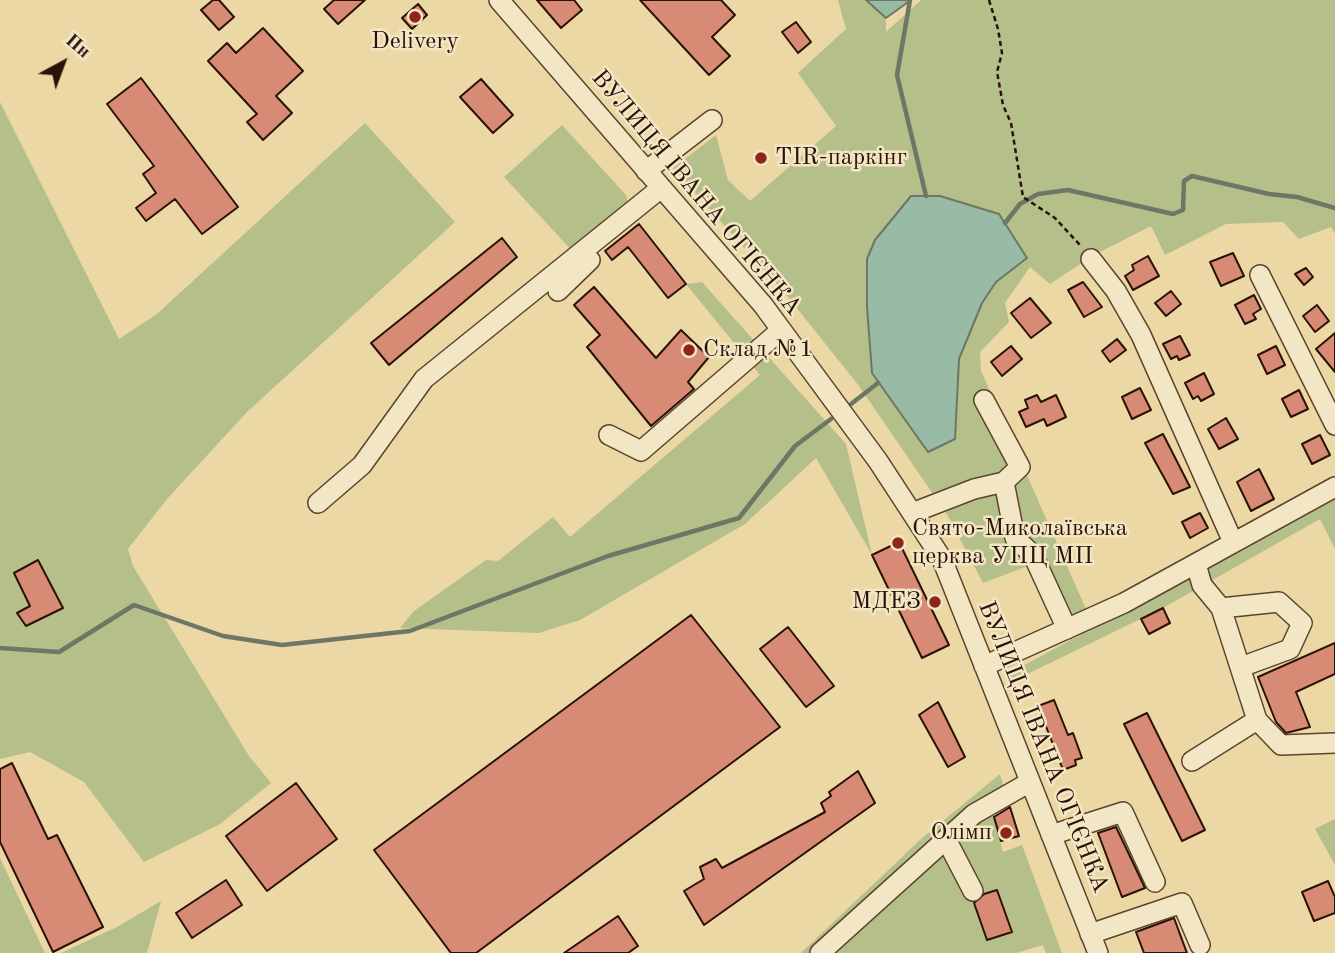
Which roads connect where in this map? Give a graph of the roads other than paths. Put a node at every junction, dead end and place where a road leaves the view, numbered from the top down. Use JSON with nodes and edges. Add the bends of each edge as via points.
{"nodes":[{"id":1,"x":506,"y":3,"type":"edge"},
{"id":2,"x":712,"y":120,"type":"dead end"},
{"id":3,"x":646,"y":171,"type":"junction"},
{"id":4,"x":661,"y":188,"type":"junction"},
{"id":5,"x":645,"y":214,"type":"dead end"},
{"id":6,"x":1091,"y":259,"type":"road end"},
{"id":7,"x":1260,"y":275,"type":"dead end"},
{"id":8,"x":558,"y":291,"type":"dead end"},
{"id":9,"x":781,"y":330,"type":"junction"},
{"id":10,"x":984,"y":400,"type":"dead end"},
{"id":11,"x":1335,"y":425,"type":"edge"},
{"id":12,"x":609,"y":435,"type":"dead end"},
{"id":13,"x":1004,"y":482,"type":"junction"},
{"id":14,"x":1335,"y":487,"type":"edge"},
{"id":15,"x":318,"y":503,"type":"dead end"},
{"id":16,"x":912,"y":513,"type":"junction"},
{"id":17,"x":1233,"y":542,"type":"junction"},
{"id":18,"x":1196,"y":564,"type":"junction"},
{"id":19,"x":1220,"y":608,"type":"junction"},
{"id":20,"x":1068,"y":629,"type":"junction"},
{"id":21,"x":985,"y":666,"type":"junction"},
{"id":22,"x":1241,"y":667,"type":"junction"},
{"id":23,"x":1258,"y":720,"type":"junction"},
{"id":24,"x":1335,"y":743,"type":"edge"},
{"id":25,"x":1192,"y":761,"type":"dead end"},
{"id":26,"x":1030,"y":782,"type":"junction"},
{"id":27,"x":1051,"y":835,"type":"junction"},
{"id":28,"x":946,"y":839,"type":"junction"},
{"id":29,"x":1154,"y":882,"type":"dead end"},
{"id":30,"x":973,"y":891,"type":"dead end"},
{"id":31,"x":1090,"y":934,"type":"junction"},
{"id":32,"x":1200,"y":945,"type":"dead end"},
{"id":33,"x":820,"y":953,"type":"edge"},
{"id":34,"x":1098,"y":953,"type":"edge"}],
"edges":[{"from":1,"to":3,"type":"street","name":"ВУЛИЦЯ ІВАНА ОГІЄНКА"},
{"from":2,"to":3,"type":"street"},
{"from":3,"to":4,"type":"street","name":"ВУЛИЦЯ ІВАНА ОГІЄНКА"},
{"from":4,"to":9,"type":"street","name":"ВУЛИЦЯ ІВАНА ОГІЄНКА"},
{"from":4,"to":15,"type":"street","via":[[424,379],[362,465]]},
{"from":5,"to":8,"type":"street"},
{"from":6,"to":17,"type":"street","via":[[1141,335]]},
{"from":7,"to":11,"type":"street"},
{"from":9,"to":12,"type":"street","via":[[641,451]]},
{"from":9,"to":16,"type":"street","name":"ВУЛИЦЯ ІВАНА ОГІЄНКА"},
{"from":10,"to":13,"type":"street","via":[[1020,467]]},
{"from":13,"to":16,"type":"street"},
{"from":13,"to":20,"type":"street","via":[[1015,538],[1033,555]]},
{"from":14,"to":17,"type":"street"},
{"from":16,"to":21,"type":"street","name":"ВУЛИЦЯ ІВАНА ОГІЄНКА","via":[[942,559]]},
{"from":17,"to":18,"type":"street"},
{"from":18,"to":19,"type":"street","via":[[1202,585]]},
{"from":18,"to":20,"type":"street"},
{"from":19,"to":22,"type":"street"},
{"from":19,"to":22,"type":"street","via":[[1279,602],[1302,623],[1290,649]]},
{"from":20,"to":21,"type":"street"},
{"from":21,"to":26,"type":"street","name":"ВУЛИЦЯ ІВАНА ОГІЄНКА"},
{"from":22,"to":23,"type":"street"},
{"from":23,"to":24,"type":"street","via":[[1281,745]]},
{"from":23,"to":25,"type":"street"},
{"from":26,"to":27,"type":"street","name":"ВУЛИЦЯ ІВАНА ОГІЄНКА"},
{"from":26,"to":28,"type":"street","via":[[974,814]]},
{"from":27,"to":29,"type":"street","via":[[1123,812]]},
{"from":27,"to":31,"type":"street","name":"ВУЛИЦЯ ІВАНА ОГІЄНКА"},
{"from":28,"to":30,"type":"street"},
{"from":28,"to":33,"type":"street"},
{"from":31,"to":32,"type":"street","via":[[1182,903]]},
{"from":31,"to":34,"type":"street","name":"ВУЛИЦЯ ІВАНА ОГІЄНКА"}]}
